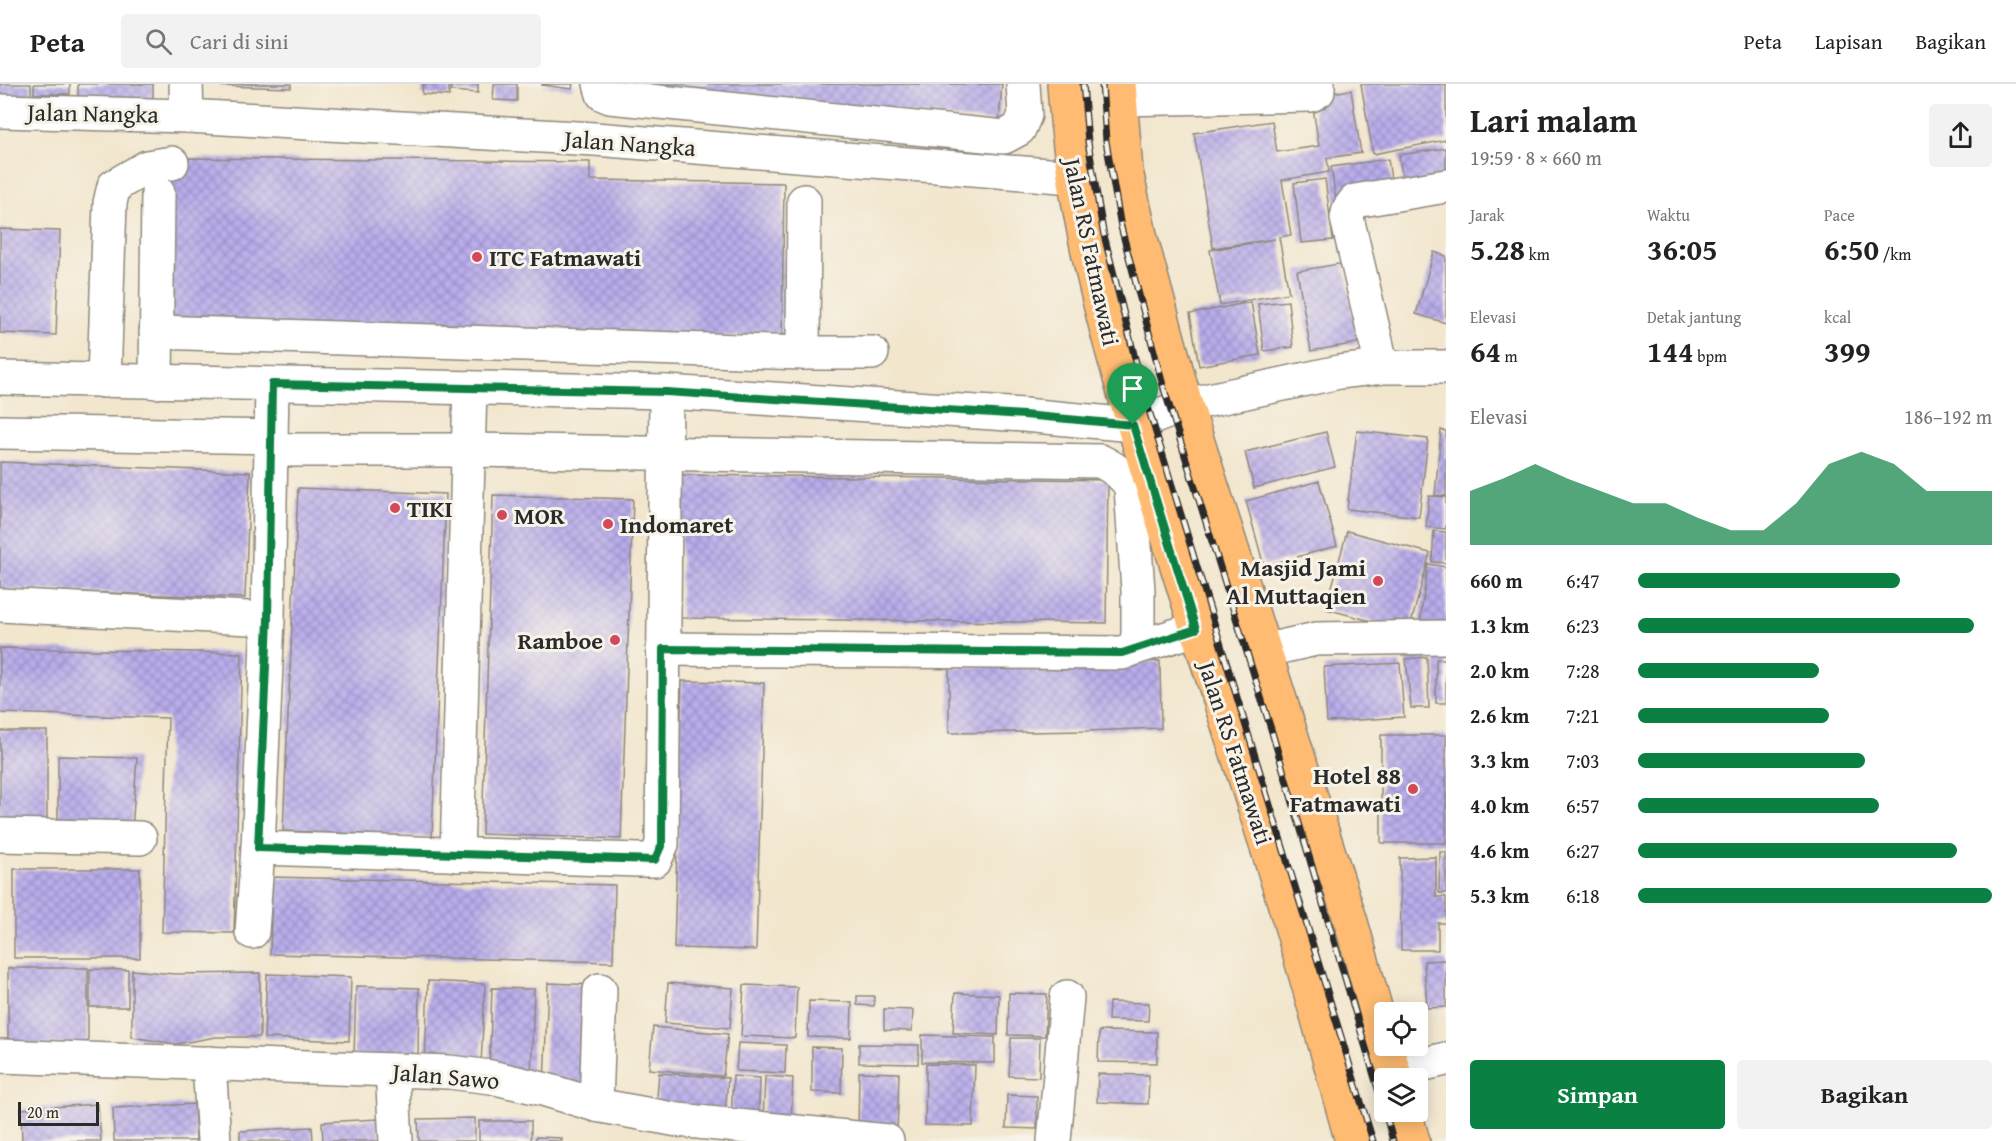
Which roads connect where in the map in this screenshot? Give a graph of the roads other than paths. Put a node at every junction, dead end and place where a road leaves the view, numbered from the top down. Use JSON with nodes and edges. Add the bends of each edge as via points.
{"nodes":[{"id":1,"x":600,"y":84,"type":"edge"},
{"id":2,"x":1023,"y":84,"type":"edge"},
{"id":3,"x":1064,"y":84,"type":"edge"},
{"id":4,"x":1318,"y":84,"type":"edge"},
{"id":5,"x":1119,"y":91,"type":"edge"},
{"id":6,"x":186,"y":100,"type":"edge"},
{"id":7,"x":0,"y":111,"type":"edge"},
{"id":8,"x":172,"y":164,"type":"dead end"},
{"id":9,"x":1073,"y":177,"type":"junction"},
{"id":10,"x":1446,"y":186,"type":"edge"},
{"id":11,"x":158,"y":193,"type":"dead end"},
{"id":12,"x":804,"y":201,"type":"dead end"},
{"id":13,"x":156,"y":332,"type":"junction"},
{"id":14,"x":803,"y":352,"type":"junction"},
{"id":15,"x":872,"y":353,"type":"dead end"},
{"id":16,"x":1382,"y":367,"type":"junction"},
{"id":17,"x":1446,"y":367,"type":"edge"},
{"id":18,"x":0,"y":378,"type":"edge"},
{"id":19,"x":113,"y":381,"type":"junction"},
{"id":20,"x":156,"y":382,"type":"junction"},
{"id":21,"x":272,"y":384,"type":"junction"},
{"id":22,"x":470,"y":388,"type":"junction"},
{"id":23,"x":666,"y":392,"type":"junction"},
{"id":24,"x":1186,"y":405,"type":"junction"},
{"id":25,"x":1133,"y":425,"type":"junction"},
{"id":26,"x":0,"y":432,"type":"edge"},
{"id":27,"x":270,"y":443,"type":"junction"},
{"id":28,"x":468,"y":450,"type":"junction"},
{"id":29,"x":664,"y":454,"type":"junction"},
{"id":30,"x":0,"y":604,"type":"edge"},
{"id":31,"x":268,"y":620,"type":"junction"},
{"id":32,"x":1196,"y":629,"type":"junction"},
{"id":33,"x":1446,"y":637,"type":"edge"},
{"id":34,"x":1134,"y":648,"type":"junction"},
{"id":35,"x":663,"y":649,"type":"junction"},
{"id":36,"x":1263,"y":651,"type":"junction"},
{"id":37,"x":0,"y":835,"type":"edge"},
{"id":38,"x":140,"y":838,"type":"dead end"},
{"id":39,"x":258,"y":848,"type":"junction"},
{"id":40,"x":457,"y":855,"type":"junction"},
{"id":41,"x":252,"y":932,"type":"dead end"},
{"id":42,"x":600,"y":990,"type":"dead end"},
{"id":43,"x":1067,"y":997,"type":"dead end"},
{"id":44,"x":1374,"y":1004,"type":"edge"},
{"id":45,"x":0,"y":1056,"type":"edge"},
{"id":46,"x":1446,"y":1059,"type":"edge"},
{"id":47,"x":209,"y":1062,"type":"junction"},
{"id":48,"x":1392,"y":1065,"type":"edge"},
{"id":49,"x":392,"y":1070,"type":"junction"},
{"id":50,"x":596,"y":1104,"type":"junction"},
{"id":51,"x":1408,"y":1122,"type":"edge"},
{"id":52,"x":677,"y":1130,"type":"edge"},
{"id":53,"x":214,"y":1141,"type":"edge"},
{"id":54,"x":396,"y":1141,"type":"edge"},
{"id":55,"x":887,"y":1141,"type":"edge"},
{"id":56,"x":1054,"y":1141,"type":"edge"},
{"id":57,"x":1352,"y":1141,"type":"edge"},
{"id":58,"x":1413,"y":1141,"type":"edge"}],
"edges":[{"from":1,"to":2,"type":"street","via":[[603,94],[610,97],[1004,137],[1019,129],[1025,115]]},
{"from":3,"to":9,"type":"main road","name":"Jalan RS Fatmawati"},
{"from":4,"to":5,"type":"street","via":[[1318,92],[1311,95]]},
{"from":5,"to":24,"type":"main road","name":"Jalan RS Fatmawati","via":[[1126,171]]},
{"from":6,"to":7,"type":"street","name":"Jalan Nangka"},
{"from":6,"to":9,"type":"street","name":"Jalan Nangka","via":[[595,139]]},
{"from":8,"to":19,"type":"street","via":[[147,168],[130,176]]},
{"from":9,"to":25,"type":"main road","name":"Jalan RS Fatmawati","via":[[1100,305]]},
{"from":10,"to":16,"type":"street","via":[[1355,201],[1349,209],[1347,218]]},
{"from":11,"to":13,"type":"street"},
{"from":12,"to":14,"type":"street"},
{"from":13,"to":14,"type":"street"},
{"from":13,"to":20,"type":"street"},
{"from":14,"to":15,"type":"street"},
{"from":16,"to":17,"type":"street"},
{"from":16,"to":24,"type":"street","via":[[1338,372]]},
{"from":18,"to":19,"type":"street"},
{"from":19,"to":20,"type":"street"},
{"from":20,"to":21,"type":"street"},
{"from":21,"to":22,"type":"street"},
{"from":21,"to":27,"type":"street"},
{"from":22,"to":23,"type":"street"},
{"from":22,"to":28,"type":"street"},
{"from":23,"to":25,"type":"street"},
{"from":23,"to":29,"type":"street"},
{"from":24,"to":25,"type":"street"},
{"from":24,"to":36,"type":"main road","name":"Jalan RS Fatmawati"},
{"from":25,"to":32,"type":"main road","name":"Jalan RS Fatmawati"},
{"from":26,"to":27,"type":"street"},
{"from":27,"to":28,"type":"street"},
{"from":27,"to":31,"type":"street"},
{"from":28,"to":29,"type":"street"},
{"from":28,"to":40,"type":"street"},
{"from":29,"to":34,"type":"street","via":[[1100,461],[1118,471],[1131,487],[1138,591],[1138,635]]},
{"from":29,"to":35,"type":"street"},
{"from":30,"to":31,"type":"street"},
{"from":31,"to":39,"type":"street"},
{"from":32,"to":34,"type":"street"},
{"from":32,"to":57,"type":"main road","name":"Jalan RS Fatmawati","via":[[1295,938]]},
{"from":33,"to":36,"type":"street","via":[[1316,639]]},
{"from":34,"to":35,"type":"street","via":[[1122,653]]},
{"from":35,"to":40,"type":"street","via":[[662,844],[655,860]]},
{"from":36,"to":44,"type":"main road","name":"Jalan RS Fatmawati"},
{"from":37,"to":38,"type":"street"},
{"from":39,"to":40,"type":"street"},
{"from":39,"to":41,"type":"street"},
{"from":42,"to":50,"type":"street"},
{"from":43,"to":56,"type":"street"},
{"from":45,"to":47,"type":"street","name":"Jalan Sawo"},
{"from":46,"to":48,"type":"street"},
{"from":47,"to":49,"type":"street","name":"Jalan Sawo"},
{"from":47,"to":53,"type":"street"},
{"from":49,"to":50,"type":"street","name":"Jalan Sawo","via":[[491,1077]]},
{"from":49,"to":54,"type":"street"},
{"from":50,"to":52,"type":"street","name":"Jalan Sawo"},
{"from":51,"to":58,"type":"main road"},
{"from":52,"to":55,"type":"street","name":"Jalan Sawo"}]}
